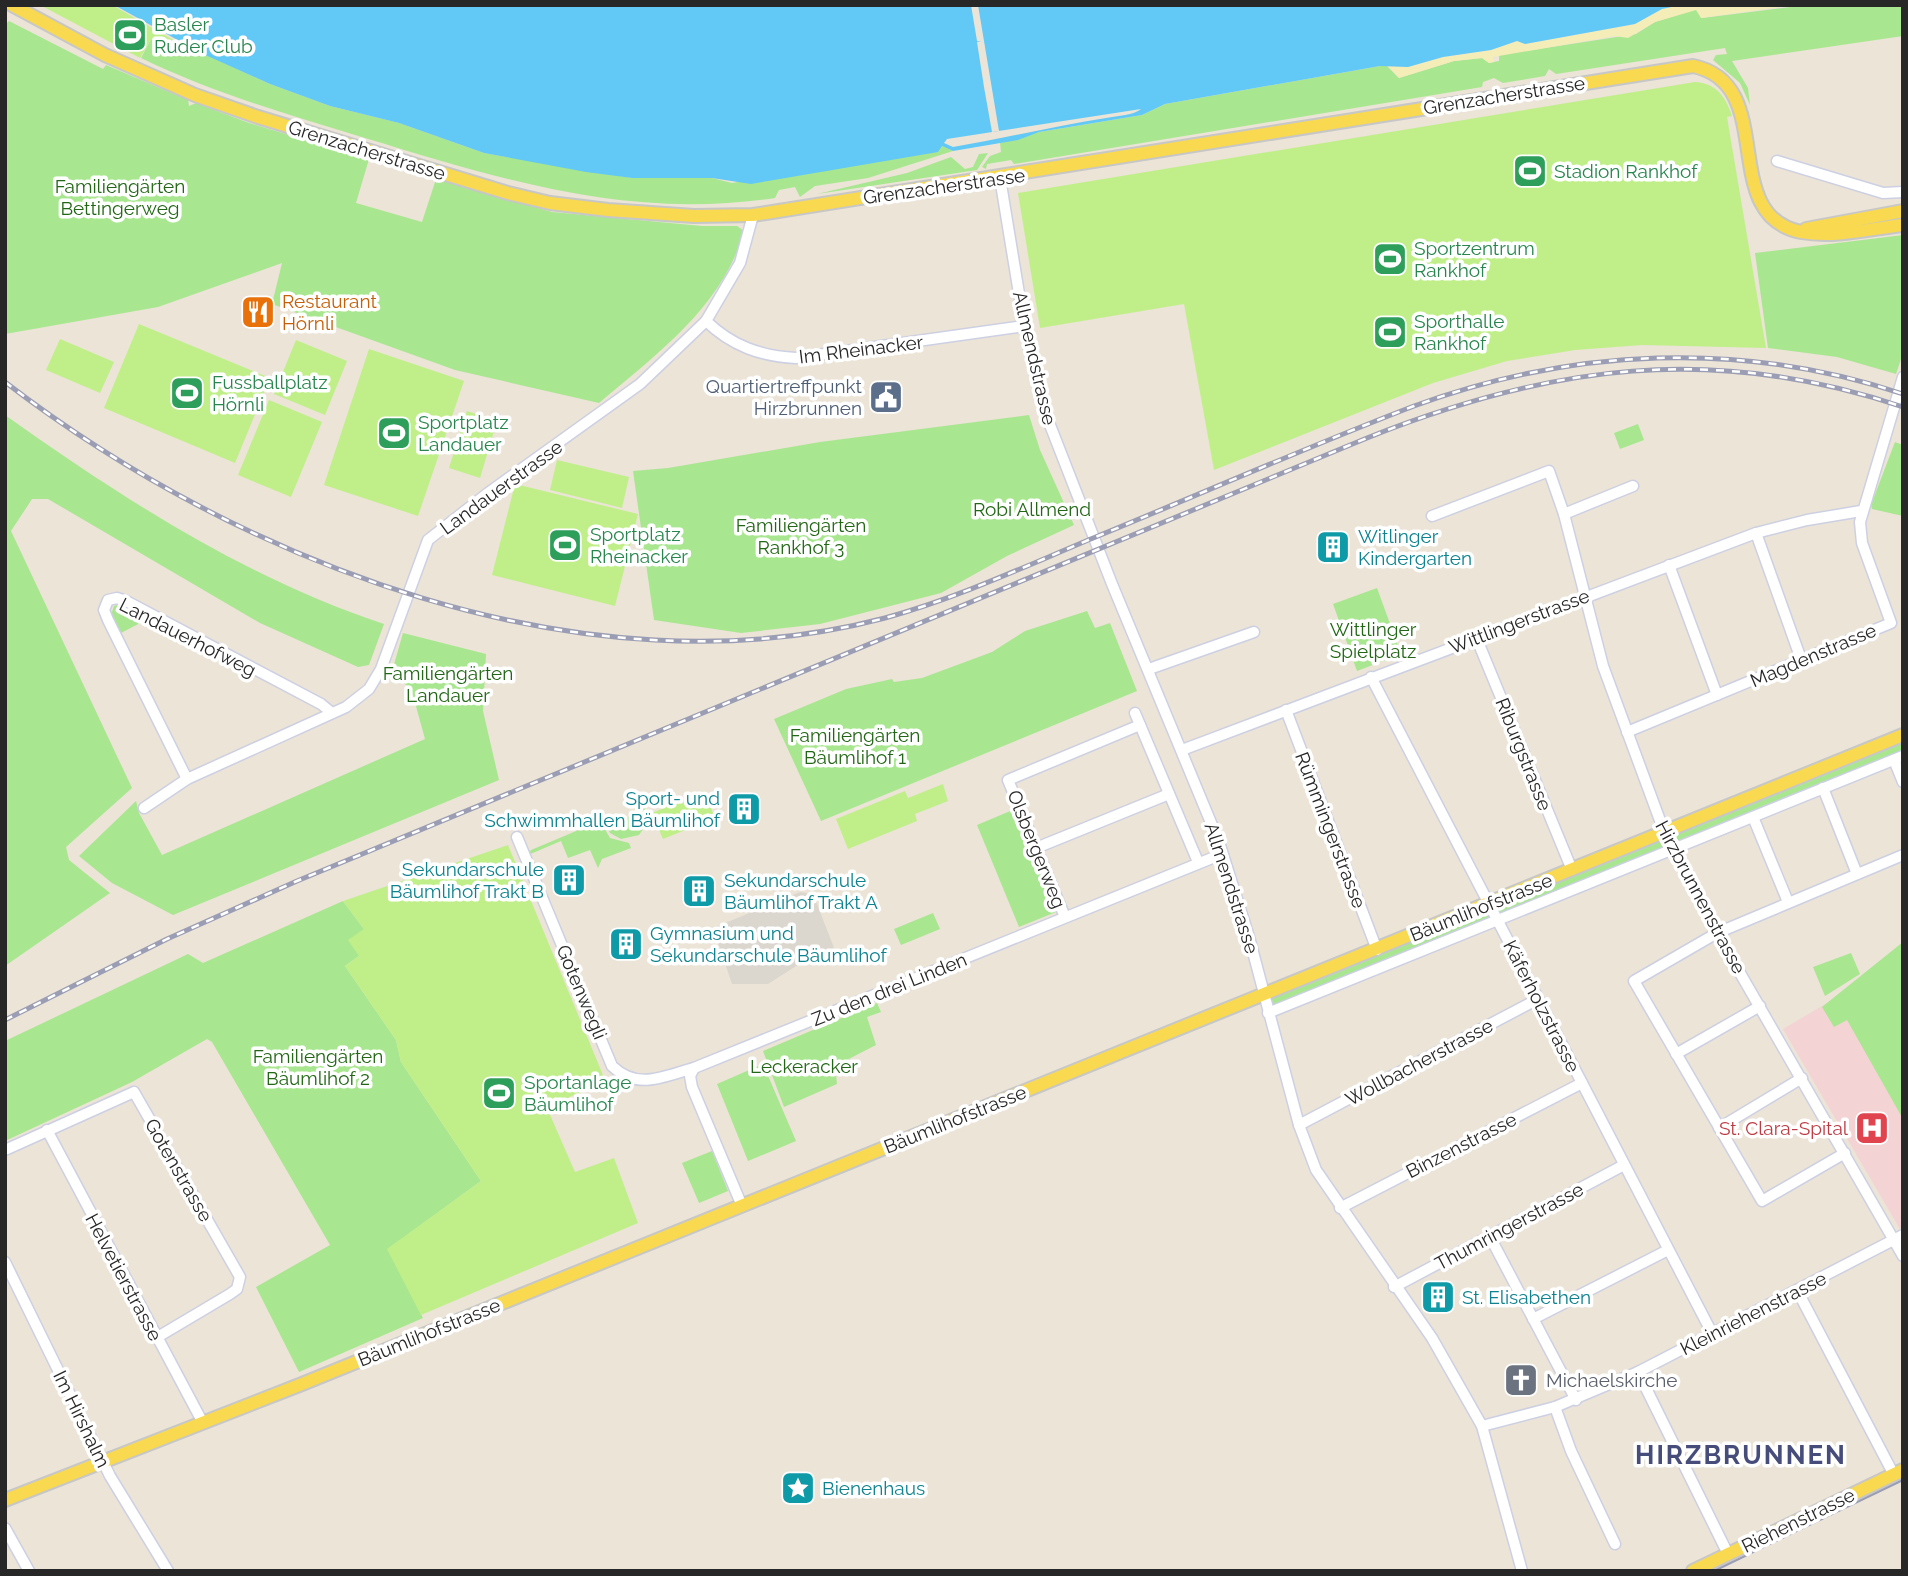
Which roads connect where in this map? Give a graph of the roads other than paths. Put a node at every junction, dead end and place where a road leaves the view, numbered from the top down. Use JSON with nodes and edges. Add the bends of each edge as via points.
{"nodes":[{"id":1,"x":12,"y":5,"type":"edge"},
{"id":2,"x":1777,"y":161,"type":"dead end"},
{"id":3,"x":1000,"y":178,"type":"junction"},
{"id":4,"x":1903,"y":192,"type":"edge"},
{"id":5,"x":1903,"y":211,"type":"edge"},
{"id":6,"x":753,"y":215,"type":"junction"},
{"id":7,"x":1903,"y":225,"type":"edge"},
{"id":8,"x":1799,"y":231,"type":"junction"},
{"id":9,"x":706,"y":321,"type":"junction"},
{"id":10,"x":1024,"y":326,"type":"junction"},
{"id":11,"x":1903,"y":377,"type":"edge"},
{"id":12,"x":1633,"y":486,"type":"dead end"},
{"id":13,"x":1861,"y":511,"type":"junction"},
{"id":14,"x":1564,"y":514,"type":"junction"},
{"id":15,"x":1432,"y":516,"type":"dead end"},
{"id":16,"x":1756,"y":534,"type":"junction"},
{"id":17,"x":1669,"y":565,"type":"junction"},
{"id":18,"x":1583,"y":597,"type":"junction"},
{"id":19,"x":1254,"y":632,"type":"dead end"},
{"id":20,"x":1476,"y":637,"type":"junction"},
{"id":21,"x":1802,"y":662,"type":"junction"},
{"id":22,"x":1149,"y":669,"type":"junction"},
{"id":23,"x":1371,"y":677,"type":"junction"},
{"id":24,"x":1717,"y":695,"type":"junction"},
{"id":25,"x":1286,"y":710,"type":"junction"},
{"id":26,"x":332,"y":713,"type":"junction"},
{"id":27,"x":1135,"y":713,"type":"dead end"},
{"id":28,"x":1140,"y":725,"type":"junction"},
{"id":29,"x":1627,"y":732,"type":"junction"},
{"id":30,"x":1903,"y":735,"type":"edge"},
{"id":31,"x":1182,"y":750,"type":"junction"},
{"id":32,"x":1898,"y":758,"type":"edge"},
{"id":33,"x":187,"y":779,"type":"junction"},
{"id":34,"x":1903,"y":782,"type":"edge"},
{"id":35,"x":1823,"y":788,"type":"junction"},
{"id":36,"x":1169,"y":794,"type":"junction"},
{"id":37,"x":144,"y":808,"type":"dead end"},
{"id":38,"x":1752,"y":817,"type":"junction"},
{"id":39,"x":1665,"y":834,"type":"junction"},
{"id":40,"x":517,"y":837,"type":"dead end"},
{"id":41,"x":1036,"y":848,"type":"junction"},
{"id":42,"x":1673,"y":849,"type":"junction"},
{"id":43,"x":1222,"y":855,"type":"junction"},
{"id":44,"x":1903,"y":855,"type":"edge"},
{"id":45,"x":1198,"y":863,"type":"junction"},
{"id":46,"x":1572,"y":870,"type":"junction"},
{"id":47,"x":1857,"y":874,"type":"junction"},
{"id":48,"x":1788,"y":902,"type":"junction"},
{"id":49,"x":1489,"y":904,"type":"junction"},
{"id":50,"x":1065,"y":917,"type":"junction"},
{"id":51,"x":1498,"y":920,"type":"junction"},
{"id":52,"x":1717,"y":933,"type":"junction"},
{"id":53,"x":1377,"y":950,"type":"junction"},
{"id":54,"x":1263,"y":993,"type":"junction"},
{"id":55,"x":1538,"y":999,"type":"junction"},
{"id":56,"x":1760,"y":1006,"type":"junction"},
{"id":57,"x":1268,"y":1013,"type":"junction"},
{"id":58,"x":1676,"y":1054,"type":"junction"},
{"id":59,"x":694,"y":1068,"type":"junction"},
{"id":60,"x":1802,"y":1078,"type":"junction"},
{"id":61,"x":1582,"y":1083,"type":"junction"},
{"id":62,"x":1299,"y":1125,"type":"junction"},
{"id":63,"x":1719,"y":1128,"type":"junction"},
{"id":64,"x":47,"y":1130,"type":"junction"},
{"id":65,"x":5,"y":1150,"type":"edge"},
{"id":66,"x":1845,"y":1153,"type":"junction"},
{"id":67,"x":1624,"y":1165,"type":"junction"},
{"id":68,"x":742,"y":1206,"type":"junction"},
{"id":69,"x":1340,"y":1208,"type":"junction"},
{"id":70,"x":1489,"y":1235,"type":"junction"},
{"id":71,"x":1899,"y":1238,"type":"edge"},
{"id":72,"x":1668,"y":1250,"type":"junction"},
{"id":73,"x":1903,"y":1256,"type":"edge"},
{"id":74,"x":5,"y":1262,"type":"edge"},
{"id":75,"x":1394,"y":1287,"type":"junction"},
{"id":76,"x":1797,"y":1290,"type":"junction"},
{"id":77,"x":1534,"y":1320,"type":"junction"},
{"id":78,"x":1713,"y":1335,"type":"junction"},
{"id":79,"x":156,"y":1338,"type":"junction"},
{"id":80,"x":1638,"y":1372,"type":"junction"},
{"id":81,"x":1576,"y":1400,"type":"junction"},
{"id":82,"x":1555,"y":1407,"type":"junction"},
{"id":83,"x":203,"y":1423,"type":"junction"},
{"id":84,"x":1482,"y":1426,"type":"junction"},
{"id":85,"x":103,"y":1462,"type":"junction"},
{"id":86,"x":1898,"y":1472,"type":"edge"},
{"id":87,"x":5,"y":1500,"type":"edge"},
{"id":88,"x":5,"y":1528,"type":"edge"},
{"id":89,"x":1615,"y":1544,"type":"dead end"},
{"id":90,"x":1728,"y":1554,"type":"junction"},
{"id":91,"x":29,"y":1571,"type":"edge"},
{"id":92,"x":168,"y":1571,"type":"edge"},
{"id":93,"x":1522,"y":1571,"type":"edge"},
{"id":94,"x":1693,"y":1571,"type":"edge"}],
"edges":[{"from":1,"to":6,"type":"main road","name":"Grenzacherstrasse","via":[[105,55],[195,95],[508,193],[608,210]]},
{"from":2,"to":4,"type":"street","via":[[1883,193]]},
{"from":3,"to":6,"type":"main road","name":"Grenzacherstrasse"},
{"from":3,"to":8,"type":"main road","name":"Grenzacherstrasse","via":[[1693,66],[1710,71],[1732,89],[1742,112],[1758,197],[1770,216]]},
{"from":3,"to":10,"type":"street","name":"Allmendstrasse"},
{"from":5,"to":8,"type":"main road"},
{"from":6,"to":9,"type":"street","name":"Landauerstrasse","via":[[740,263]]},
{"from":7,"to":8,"type":"main road","name":"Grenzacherstrasse","via":[[1827,234]]},
{"from":9,"to":10,"type":"street","name":"Im Rheinacker","via":[[746,349],[796,358]]},
{"from":9,"to":26,"type":"street","name":"Landauerstrasse","via":[[640,384],[428,540],[377,677],[359,699]]},
{"from":10,"to":22,"type":"street","name":"Allmendstrasse","via":[[1057,448]]},
{"from":11,"to":13,"type":"street"},
{"from":12,"to":14,"type":"street"},
{"from":13,"to":16,"type":"street","name":"Wittlingerstrasse"},
{"from":13,"to":21,"type":"street","name":"Magdenstrasse","via":[[1862,542],[1891,623]]},
{"from":14,"to":15,"type":"street","name":"Hirzbrunnenstrasse","via":[[1549,471]]},
{"from":14,"to":18,"type":"street","name":"Hirzbrunnenstrasse"},
{"from":16,"to":17,"type":"street","name":"Wittlingerstrasse"},
{"from":16,"to":21,"type":"street"},
{"from":17,"to":18,"type":"street","name":"Wittlingerstrasse"},
{"from":17,"to":24,"type":"street"},
{"from":18,"to":20,"type":"street","name":"Wittlingerstrasse"},
{"from":18,"to":29,"type":"street","name":"Hirzbrunnenstrasse"},
{"from":19,"to":22,"type":"street"},
{"from":20,"to":23,"type":"street","name":"Wittlingerstrasse"},
{"from":20,"to":46,"type":"street","name":"Riburgstrasse"},
{"from":21,"to":24,"type":"street","name":"Magdenstrasse"},
{"from":22,"to":31,"type":"street","name":"Allmendstrasse"},
{"from":23,"to":25,"type":"street","name":"Wittlingerstrasse"},
{"from":23,"to":49,"type":"street","name":"Käferholzstrasse"},
{"from":24,"to":29,"type":"street","name":"Magdenstrasse"},
{"from":25,"to":31,"type":"street","name":"Wittlingerstrasse"},
{"from":25,"to":53,"type":"street","name":"Rümmingerstrasse"},
{"from":26,"to":33,"type":"street","name":"Landauerstrasse"},
{"from":26,"to":33,"type":"street","name":"Landauerhofweg","via":[[126,601],[108,600],[104,610],[108,620]]},
{"from":27,"to":28,"type":"street","name":"Allmendstrasse"},
{"from":28,"to":36,"type":"street","name":"Allmendstrasse"},
{"from":28,"to":41,"type":"street","name":"Olsbergerweg","via":[[1008,780]]},
{"from":29,"to":39,"type":"street","name":"Hirzbrunnenstrasse"},
{"from":30,"to":39,"type":"main road","name":"Bäumlihofstrasse"},
{"from":31,"to":43,"type":"street","name":"Allmendstrasse"},
{"from":32,"to":34,"type":"street"},
{"from":32,"to":35,"type":"street","name":"Bäumlihofstrasse"},
{"from":33,"to":37,"type":"street","name":"Landauerstrasse"},
{"from":35,"to":38,"type":"street","name":"Bäumlihofstrasse"},
{"from":35,"to":47,"type":"street"},
{"from":36,"to":41,"type":"street"},
{"from":36,"to":45,"type":"street","name":"Allmendstrasse"},
{"from":38,"to":42,"type":"street","name":"Bäumlihofstrasse"},
{"from":38,"to":48,"type":"street"},
{"from":39,"to":42,"type":"street","name":"Hirzbrunnenstrasse"},
{"from":39,"to":46,"type":"main road","name":"Bäumlihofstrasse"},
{"from":40,"to":59,"type":"street","name":"Gotenwegli","via":[[612,1066],[643,1082]]},
{"from":41,"to":50,"type":"street","name":"Olsbergerweg"},
{"from":42,"to":51,"type":"street","name":"Bäumlihofstrasse"},
{"from":42,"to":52,"type":"street","name":"Hirzbrunnenstrasse"},
{"from":43,"to":45,"type":"street","name":"Zu den drei Linden"},
{"from":43,"to":54,"type":"street","name":"Allmendstrasse"},
{"from":44,"to":47,"type":"street"},
{"from":45,"to":50,"type":"street","name":"Zu den drei Linden"},
{"from":46,"to":49,"type":"main road","name":"Bäumlihofstrasse"},
{"from":47,"to":48,"type":"street"},
{"from":48,"to":52,"type":"street"},
{"from":49,"to":51,"type":"street","name":"Käferholzstrasse"},
{"from":49,"to":53,"type":"main road","name":"Bäumlihofstrasse"},
{"from":50,"to":59,"type":"street","name":"Zu den drei Linden"},
{"from":51,"to":55,"type":"street","name":"Käferholzstrasse"},
{"from":51,"to":57,"type":"street","name":"Bäumlihofstrasse"},
{"from":52,"to":56,"type":"street","name":"Hirzbrunnenstrasse"},
{"from":52,"to":58,"type":"street","via":[[1634,981]]},
{"from":53,"to":54,"type":"main road","name":"Bäumlihofstrasse"},
{"from":54,"to":57,"type":"street","name":"Allmendstrasse"},
{"from":54,"to":68,"type":"main road","name":"Bäumlihofstrasse"},
{"from":55,"to":61,"type":"street","name":"Käferholzstrasse"},
{"from":55,"to":62,"type":"street","name":"Wollbacherstrasse"},
{"from":56,"to":58,"type":"street"},
{"from":56,"to":60,"type":"street","name":"Hirzbrunnenstrasse"},
{"from":57,"to":62,"type":"street","name":"Allmendstrasse"},
{"from":58,"to":63,"type":"street"},
{"from":59,"to":68,"type":"street","via":[[692,1087]]},
{"from":60,"to":63,"type":"street"},
{"from":60,"to":66,"type":"street","name":"Hirzbrunnenstrasse"},
{"from":61,"to":67,"type":"street","name":"Käferholzstrasse"},
{"from":61,"to":69,"type":"street","name":"Binzenstrasse"},
{"from":62,"to":69,"type":"street","name":"Allmendstrasse","via":[[1317,1170]]},
{"from":63,"to":66,"type":"street","via":[[1762,1201]]},
{"from":64,"to":65,"type":"street","name":"Gotenstrasse"},
{"from":64,"to":79,"type":"street","name":"Helvetierstrasse"},
{"from":64,"to":79,"type":"street","name":"Gotenstrasse","via":[[134,1092],[237,1268],[237,1289]]},
{"from":66,"to":71,"type":"street","name":"Hirzbrunnenstrasse"},
{"from":67,"to":70,"type":"street","name":"Thumringerstrasse"},
{"from":67,"to":72,"type":"street","name":"Käferholzstrasse"},
{"from":68,"to":83,"type":"main road","name":"Bäumlihofstrasse"},
{"from":69,"to":75,"type":"street","name":"Allmendstrasse"},
{"from":70,"to":75,"type":"street","name":"Thumringerstrasse"},
{"from":70,"to":77,"type":"street"},
{"from":71,"to":73,"type":"street","name":"Hirzbrunnenstrasse"},
{"from":71,"to":76,"type":"street","name":"Kleinriehenstrasse"},
{"from":72,"to":77,"type":"street"},
{"from":72,"to":78,"type":"street","name":"Käferholzstrasse"},
{"from":74,"to":85,"type":"street","name":"Im Hirshalm"},
{"from":75,"to":84,"type":"street","name":"Allmendstrasse","via":[[1451,1368]]},
{"from":76,"to":78,"type":"street","name":"Kleinriehenstrasse"},
{"from":76,"to":86,"type":"street"},
{"from":77,"to":81,"type":"street"},
{"from":78,"to":80,"type":"street","name":"Kleinriehenstrasse"},
{"from":79,"to":83,"type":"street","name":"Helvetierstrasse"},
{"from":80,"to":81,"type":"street","name":"Kleinriehenstrasse"},
{"from":80,"to":90,"type":"street"},
{"from":81,"to":82,"type":"street","name":"Kleinriehenstrasse"},
{"from":82,"to":84,"type":"street","name":"Kleinriehenstrasse"},
{"from":82,"to":89,"type":"street"},
{"from":83,"to":85,"type":"main road","name":"Bäumlihofstrasse"},
{"from":84,"to":93,"type":"street","name":"Allmendstrasse"},
{"from":85,"to":87,"type":"main road","name":"Bäumlihofstrasse"},
{"from":85,"to":92,"type":"street","name":"Im Hirshalm"},
{"from":86,"to":90,"type":"main road","name":"Riehenstrasse"},
{"from":88,"to":91,"type":"street"},
{"from":90,"to":94,"type":"main road","name":"Riehenstrasse"}]}
